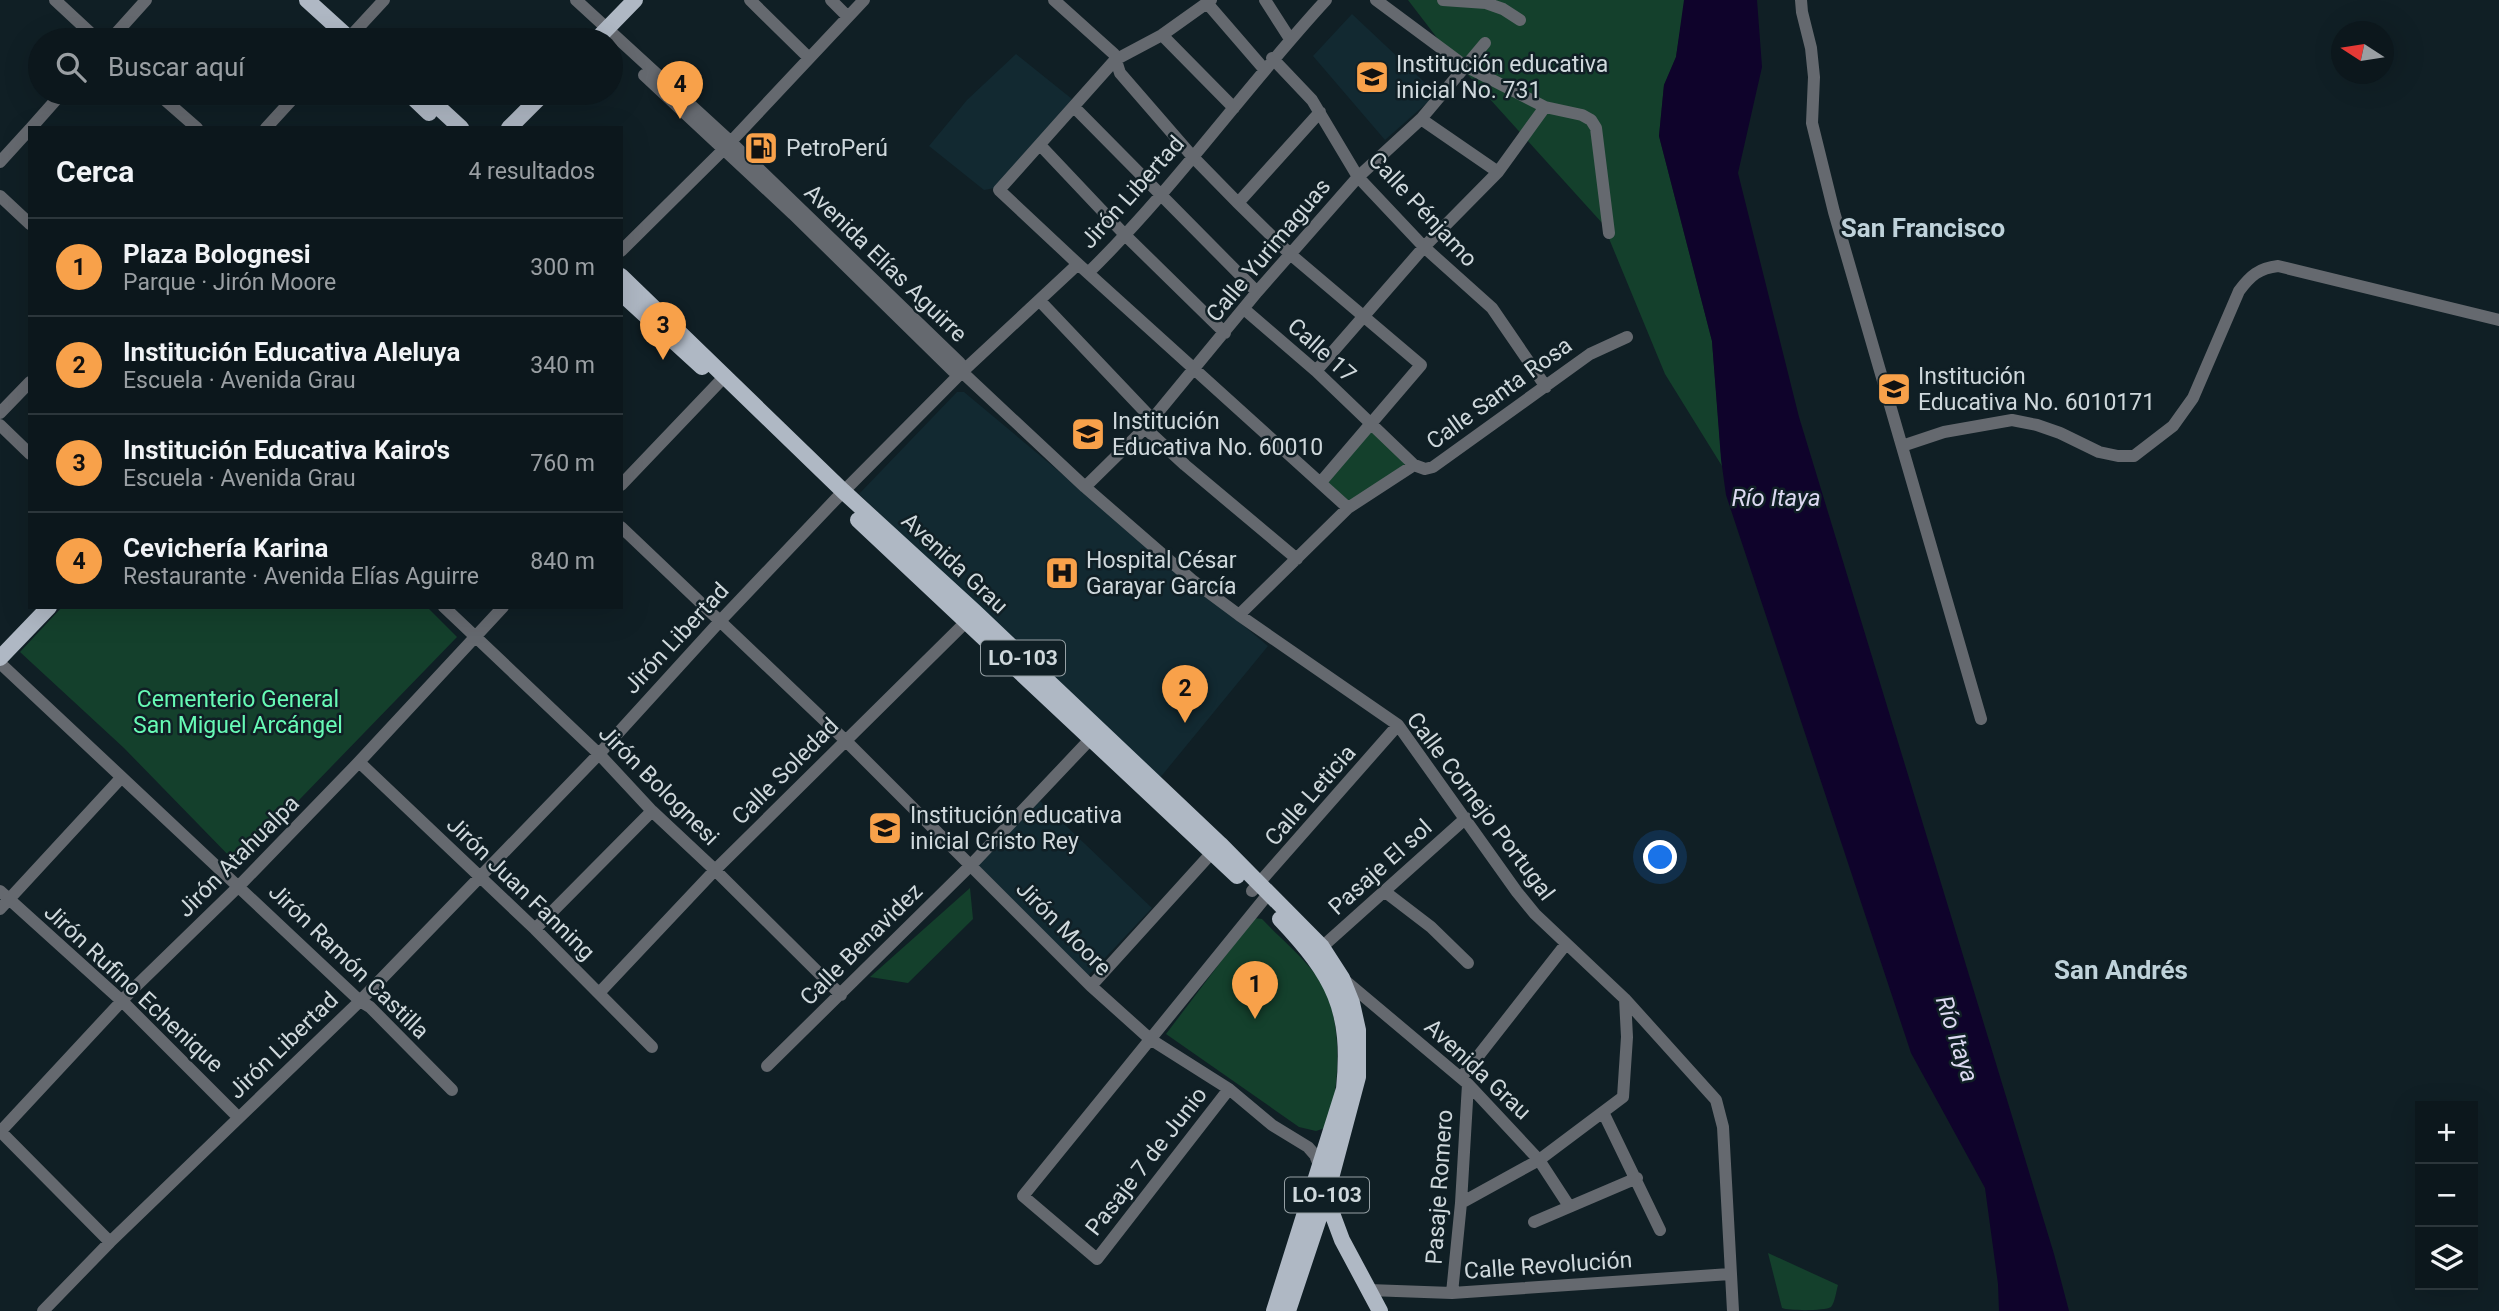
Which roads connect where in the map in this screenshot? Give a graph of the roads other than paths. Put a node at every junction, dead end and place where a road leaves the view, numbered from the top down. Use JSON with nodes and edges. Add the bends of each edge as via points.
{"nodes":[{"id":1,"x":55,"y":0,"type":"edge"},
{"id":2,"x":146,"y":0,"type":"edge"},
{"id":3,"x":307,"y":0,"type":"edge"},
{"id":4,"x":322,"y":0,"type":"edge"},
{"id":5,"x":384,"y":0,"type":"edge"},
{"id":6,"x":565,"y":0,"type":"edge"},
{"id":7,"x":576,"y":0,"type":"edge"},
{"id":8,"x":635,"y":0,"type":"edge"},
{"id":9,"x":750,"y":0,"type":"edge"},
{"id":10,"x":831,"y":0,"type":"edge"},
{"id":11,"x":864,"y":0,"type":"edge"},
{"id":12,"x":1054,"y":0,"type":"edge"},
{"id":13,"x":1265,"y":0,"type":"edge"},
{"id":14,"x":1326,"y":0,"type":"edge"},
{"id":15,"x":1376,"y":0,"type":"edge"},
{"id":16,"x":1443,"y":0,"type":"edge"},
{"id":17,"x":1801,"y":0,"type":"edge"},
{"id":18,"x":1209,"y":2,"type":"edge"},
{"id":19,"x":848,"y":17,"type":"junction"},
{"id":20,"x":1520,"y":20,"type":"dead end"},
{"id":21,"x":85,"y":28,"type":"edge"},
{"id":22,"x":121,"y":28,"type":"edge"},
{"id":23,"x":342,"y":28,"type":"edge"},
{"id":24,"x":346,"y":28,"type":"edge"},
{"id":25,"x":362,"y":28,"type":"edge"},
{"id":26,"x":594,"y":28,"type":"edge"},
{"id":27,"x":597,"y":28,"type":"edge"},
{"id":28,"x":613,"y":28,"type":"edge"},
{"id":29,"x":1162,"y":35,"type":"junction"},
{"id":30,"x":1290,"y":39,"type":"junction"},
{"id":31,"x":1485,"y":43,"type":"dead end"},
{"id":32,"x":623,"y":54,"type":"edge"},
{"id":33,"x":808,"y":57,"type":"junction"},
{"id":34,"x":1115,"y":60,"type":"junction"},
{"id":35,"x":1268,"y":63,"type":"junction"},
{"id":36,"x":1465,"y":66,"type":"junction"},
{"id":37,"x":51,"y":105,"type":"edge"},
{"id":38,"x":171,"y":105,"type":"edge"},
{"id":39,"x":287,"y":105,"type":"edge"},
{"id":40,"x":421,"y":105,"type":"edge"},
{"id":41,"x":436,"y":105,"type":"edge"},
{"id":42,"x":532,"y":105,"type":"edge"},
{"id":43,"x":1074,"y":107,"type":"junction"},
{"id":44,"x":1545,"y":107,"type":"junction"},
{"id":45,"x":1234,"y":108,"type":"junction"},
{"id":46,"x":1320,"y":112,"type":"junction"},
{"id":47,"x":1421,"y":119,"type":"junction"},
{"id":48,"x":32,"y":126,"type":"edge"},
{"id":49,"x":195,"y":126,"type":"edge"},
{"id":50,"x":268,"y":126,"type":"edge"},
{"id":51,"x":443,"y":126,"type":"edge"},
{"id":52,"x":459,"y":126,"type":"edge"},
{"id":53,"x":511,"y":126,"type":"edge"},
{"id":54,"x":28,"y":130,"type":"edge"},
{"id":55,"x":1040,"y":145,"type":"junction"},
{"id":56,"x":727,"y":146,"type":"junction"},
{"id":57,"x":1192,"y":156,"type":"junction"},
{"id":58,"x":0,"y":162,"type":"edge"},
{"id":59,"x":1498,"y":172,"type":"junction"},
{"id":60,"x":1358,"y":177,"type":"junction"},
{"id":61,"x":1162,"y":194,"type":"junction"},
{"id":62,"x":0,"y":196,"type":"edge"},
{"id":63,"x":1238,"y":203,"type":"junction"},
{"id":64,"x":28,"y":222,"type":"edge"},
{"id":65,"x":1609,"y":233,"type":"dead end"},
{"id":66,"x":1126,"y":236,"type":"junction"},
{"id":67,"x":1424,"y":247,"type":"junction"},
{"id":68,"x":623,"y":249,"type":"edge"},
{"id":69,"x":1290,"y":254,"type":"junction"},
{"id":70,"x":1083,"y":269,"type":"junction"},
{"id":71,"x":623,"y":278,"type":"edge"},
{"id":72,"x":1257,"y":292,"type":"junction"},
{"id":73,"x":623,"y":295,"type":"edge"},
{"id":74,"x":1039,"y":300,"type":"junction"},
{"id":75,"x":1244,"y":309,"type":"junction"},
{"id":76,"x":1363,"y":317,"type":"junction"},
{"id":77,"x":2499,"y":320,"type":"edge"},
{"id":78,"x":1225,"y":332,"type":"junction"},
{"id":79,"x":1627,"y":337,"type":"dead end"},
{"id":80,"x":1194,"y":371,"type":"junction"},
{"id":81,"x":1316,"y":371,"type":"junction"},
{"id":82,"x":962,"y":372,"type":"junction"},
{"id":83,"x":722,"y":379,"type":"junction"},
{"id":84,"x":28,"y":384,"type":"edge"},
{"id":85,"x":1546,"y":387,"type":"junction"},
{"id":86,"x":0,"y":413,"type":"edge"},
{"id":87,"x":1148,"y":423,"type":"junction"},
{"id":88,"x":1370,"y":423,"type":"junction"},
{"id":89,"x":0,"y":425,"type":"edge"},
{"id":90,"x":1902,"y":446,"type":"junction"},
{"id":91,"x":28,"y":452,"type":"edge"},
{"id":92,"x":1414,"y":466,"type":"junction"},
{"id":93,"x":1321,"y":482,"type":"junction"},
{"id":94,"x":623,"y":483,"type":"edge"},
{"id":95,"x":1086,"y":487,"type":"junction"},
{"id":96,"x":840,"y":495,"type":"junction"},
{"id":97,"x":1348,"y":508,"type":"junction"},
{"id":98,"x":623,"y":529,"type":"edge"},
{"id":99,"x":1297,"y":559,"type":"junction"},
{"id":100,"x":33,"y":609,"type":"edge"},
{"id":101,"x":47,"y":609,"type":"edge"},
{"id":102,"x":446,"y":609,"type":"edge"},
{"id":103,"x":501,"y":609,"type":"edge"},
{"id":104,"x":1239,"y":615,"type":"junction"},
{"id":105,"x":971,"y":616,"type":"junction"},
{"id":106,"x":721,"y":620,"type":"junction"},
{"id":107,"x":475,"y":636,"type":"junction"},
{"id":108,"x":0,"y":643,"type":"edge"},
{"id":109,"x":0,"y":660,"type":"edge"},
{"id":110,"x":1981,"y":719,"type":"dead end"},
{"id":111,"x":1398,"y":725,"type":"junction"},
{"id":112,"x":1095,"y":733,"type":"junction"},
{"id":113,"x":845,"y":740,"type":"junction"},
{"id":114,"x":598,"y":754,"type":"junction"},
{"id":115,"x":359,"y":762,"type":"junction"},
{"id":116,"x":121,"y":779,"type":"junction"},
{"id":117,"x":652,"y":811,"type":"junction"},
{"id":118,"x":1466,"y":818,"type":"junction"},
{"id":119,"x":1216,"y":848,"type":"junction"},
{"id":120,"x":972,"y":864,"type":"junction"},
{"id":121,"x":715,"y":870,"type":"junction"},
{"id":122,"x":480,"y":877,"type":"junction"},
{"id":123,"x":239,"y":886,"type":"junction"},
{"id":124,"x":1384,"y":891,"type":"junction"},
{"id":125,"x":1261,"y":892,"type":"junction"},
{"id":126,"x":3,"y":900,"type":"edge"},
{"id":127,"x":535,"y":929,"type":"junction"},
{"id":128,"x":1566,"y":944,"type":"junction"},
{"id":129,"x":1322,"y":947,"type":"junction"},
{"id":130,"x":1468,"y":963,"type":"dead end"},
{"id":131,"x":1342,"y":978,"type":"junction"},
{"id":132,"x":1091,"y":986,"type":"junction"},
{"id":133,"x":599,"y":993,"type":"junction"},
{"id":134,"x":841,"y":995,"type":"junction"},
{"id":135,"x":1625,"y":999,"type":"junction"},
{"id":136,"x":360,"y":1001,"type":"junction"},
{"id":137,"x":123,"y":1002,"type":"junction"},
{"id":138,"x":1150,"y":1039,"type":"junction"},
{"id":139,"x":652,"y":1047,"type":"dead end"},
{"id":140,"x":767,"y":1066,"type":"dead end"},
{"id":141,"x":1464,"y":1081,"type":"junction"},
{"id":142,"x":1229,"y":1089,"type":"junction"},
{"id":143,"x":452,"y":1090,"type":"dead end"},
{"id":144,"x":1603,"y":1112,"type":"junction"},
{"id":145,"x":239,"y":1117,"type":"junction"},
{"id":146,"x":0,"y":1132,"type":"edge"},
{"id":147,"x":1539,"y":1160,"type":"junction"},
{"id":148,"x":1320,"y":1169,"type":"junction"},
{"id":149,"x":1637,"y":1178,"type":"junction"},
{"id":150,"x":1326,"y":1198,"type":"junction"},
{"id":151,"x":1461,"y":1203,"type":"junction"},
{"id":152,"x":1569,"y":1206,"type":"junction"},
{"id":153,"x":1534,"y":1222,"type":"dead end"},
{"id":154,"x":1660,"y":1230,"type":"dead end"},
{"id":155,"x":1310,"y":1240,"type":"junction"},
{"id":156,"x":1342,"y":1240,"type":"junction"},
{"id":157,"x":110,"y":1242,"type":"junction"},
{"id":158,"x":1097,"y":1259,"type":"joint"},
{"id":159,"x":1730,"y":1274,"type":"junction"},
{"id":160,"x":1369,"y":1290,"type":"junction"},
{"id":161,"x":1452,"y":1293,"type":"junction"},
{"id":162,"x":43,"y":1311,"type":"edge"},
{"id":163,"x":1274,"y":1311,"type":"edge"},
{"id":164,"x":1288,"y":1311,"type":"edge"},
{"id":165,"x":1380,"y":1311,"type":"edge"},
{"id":166,"x":1733,"y":1311,"type":"edge"}],
"edges":[{"from":1,"to":21,"type":"street"},
{"from":2,"to":22,"type":"street"},
{"from":3,"to":23,"type":"main road"},
{"from":4,"to":24,"type":"main road"},
{"from":5,"to":25,"type":"street"},
{"from":6,"to":26,"type":"street","name":"Avenida Elías Aguirre"},
{"from":7,"to":27,"type":"street","name":"Avenida Elías Aguirre"},
{"from":8,"to":28,"type":"main road"},
{"from":9,"to":33,"type":"street"},
{"from":10,"to":19,"type":"street"},
{"from":11,"to":19,"type":"street"},
{"from":12,"to":34,"type":"street","via":[[1114,54]]},
{"from":13,"to":30,"type":"street"},
{"from":14,"to":30,"type":"street","name":"Jirón Libertad"},
{"from":15,"to":36,"type":"street"},
{"from":16,"to":20,"type":"street","via":[[1486,3]]},
{"from":17,"to":90,"type":"street","via":[[1814,77],[1812,124]]},
{"from":18,"to":29,"type":"street"},
{"from":18,"to":35,"type":"street","name":"Calle Pénjamo"},
{"from":19,"to":33,"type":"street"},
{"from":29,"to":34,"type":"street"},
{"from":29,"to":45,"type":"street"},
{"from":30,"to":35,"type":"street","name":"Jirón Libertad"},
{"from":31,"to":36,"type":"street","name":"Calle Yurimaguas"},
{"from":32,"to":56,"type":"street","name":"Avenida Elías Aguirre"},
{"from":33,"to":56,"type":"street"},
{"from":34,"to":43,"type":"street"},
{"from":34,"to":57,"type":"street","via":[[1120,73]]},
{"from":35,"to":45,"type":"street","name":"Jirón Libertad"},
{"from":35,"to":46,"type":"street","name":"Calle Pénjamo"},
{"from":36,"to":44,"type":"street"},
{"from":36,"to":47,"type":"street","name":"Calle Yurimaguas"},
{"from":37,"to":48,"type":"street"},
{"from":38,"to":49,"type":"street"},
{"from":39,"to":50,"type":"street"},
{"from":40,"to":51,"type":"main road"},
{"from":41,"to":52,"type":"main road"},
{"from":42,"to":53,"type":"main road"},
{"from":43,"to":55,"type":"street"},
{"from":43,"to":61,"type":"street"},
{"from":44,"to":59,"type":"street"},
{"from":44,"to":65,"type":"street","via":[[1582,115],[1596,128]]},
{"from":45,"to":57,"type":"street","name":"Jirón Libertad"},
{"from":46,"to":60,"type":"street","name":"Calle Pénjamo"},
{"from":46,"to":63,"type":"street"},
{"from":47,"to":59,"type":"street"},
{"from":47,"to":60,"type":"street","name":"Calle Yurimaguas"},
{"from":54,"to":58,"type":"street"},
{"from":55,"to":66,"type":"street"},
{"from":55,"to":70,"type":"street","via":[[999,191]]},
{"from":56,"to":68,"type":"street"},
{"from":56,"to":82,"type":"street","name":"Avenida Elías Aguirre","via":[[838,251],[953,371]]},
{"from":57,"to":61,"type":"street","name":"Jirón Libertad"},
{"from":57,"to":63,"type":"street"},
{"from":59,"to":67,"type":"street"},
{"from":60,"to":67,"type":"street","name":"Calle Pénjamo"},
{"from":60,"to":69,"type":"street","name":"Calle Yurimaguas"},
{"from":61,"to":66,"type":"street","name":"Jirón Libertad"},
{"from":61,"to":72,"type":"street"},
{"from":62,"to":64,"type":"street"},
{"from":63,"to":69,"type":"street"},
{"from":66,"to":70,"type":"street","name":"Jirón Libertad"},
{"from":66,"to":78,"type":"street"},
{"from":67,"to":76,"type":"street"},
{"from":67,"to":85,"type":"street","name":"Calle Pénjamo","via":[[1492,308]]},
{"from":69,"to":72,"type":"street","name":"Calle Yurimaguas"},
{"from":69,"to":76,"type":"street"},
{"from":70,"to":74,"type":"street","name":"Jirón Libertad"},
{"from":70,"to":80,"type":"street"},
{"from":71,"to":83,"type":"main road","name":"Avenida Grau","number":"LO-103"},
{"from":72,"to":75,"type":"street","name":"Calle Yurimaguas"},
{"from":73,"to":83,"type":"main road","name":"Avenida Grau","number":"LO-103"},
{"from":74,"to":82,"type":"street","name":"Jirón Libertad"},
{"from":74,"to":87,"type":"street"},
{"from":75,"to":78,"type":"street","name":"Calle Yurimaguas"},
{"from":75,"to":81,"type":"street","name":"Calle 17"},
{"from":76,"to":81,"type":"street"},
{"from":76,"to":88,"type":"street","via":[[1421,365]]},
{"from":77,"to":90,"type":"street","via":[[2278,266],[2264,267],[2238,291],[2193,398],[2173,426],[2134,456],[2099,452],[2060,433],[2012,420],[1944,432]]},
{"from":78,"to":80,"type":"street","name":"Calle Yurimaguas"},
{"from":79,"to":85,"type":"street","name":"Calle Santa Rosa","via":[[1590,354]]},
{"from":80,"to":87,"type":"street","name":"Calle Yurimaguas"},
{"from":80,"to":93,"type":"street"},
{"from":81,"to":88,"type":"street","name":"Calle 17"},
{"from":82,"to":95,"type":"street","name":"Calle Cornejo Portugal"},
{"from":82,"to":96,"type":"street","name":"Jirón Libertad"},
{"from":83,"to":94,"type":"street"},
{"from":83,"to":96,"type":"main road","name":"Avenida Grau","number":"LO-103"},
{"from":84,"to":86,"type":"street"},
{"from":85,"to":92,"type":"street","name":"Calle Santa Rosa","via":[[1433,467]]},
{"from":87,"to":95,"type":"street","name":"Calle Yurimaguas"},
{"from":87,"to":99,"type":"street","via":[[1185,465]]},
{"from":88,"to":92,"type":"street","name":"Calle 17"},
{"from":88,"to":93,"type":"street"},
{"from":89,"to":91,"type":"street"},
{"from":90,"to":110,"type":"street"},
{"from":92,"to":97,"type":"street","name":"Calle Santa Rosa"},
{"from":93,"to":97,"type":"street"},
{"from":95,"to":104,"type":"street","name":"Calle Cornejo Portugal"},
{"from":96,"to":105,"type":"main road","name":"Avenida Grau","number":"LO-103"},
{"from":96,"to":106,"type":"street","name":"Jirón Libertad"},
{"from":97,"to":99,"type":"street","name":"Calle Santa Rosa"},
{"from":98,"to":106,"type":"street","name":"Jirón Moore"},
{"from":99,"to":104,"type":"street","name":"Calle Santa Rosa"},
{"from":100,"to":108,"type":"main road"},
{"from":101,"to":109,"type":"main road"},
{"from":102,"to":107,"type":"street","name":"Jirón Bolognesi"},
{"from":103,"to":107,"type":"street","name":"Jirón Atahualpa"},
{"from":104,"to":111,"type":"street","name":"Calle Cornejo Portugal"},
{"from":105,"to":112,"type":"main road","name":"Avenida Grau","number":"LO-103"},
{"from":105,"to":113,"type":"street","name":"Calle Soledad"},
{"from":106,"to":113,"type":"street","name":"Jirón Moore"},
{"from":106,"to":114,"type":"street","name":"Jirón Libertad"},
{"from":107,"to":114,"type":"street","name":"Jirón Bolognesi"},
{"from":107,"to":115,"type":"street","name":"Jirón Atahualpa"},
{"from":109,"to":116,"type":"street","name":"Jirón Ramón Castilla"},
{"from":111,"to":118,"type":"street","name":"Calle Cornejo Portugal"},
{"from":111,"to":125,"type":"street","name":"Calle Leticia"},
{"from":112,"to":119,"type":"main road","name":"Avenida Grau","number":"LO-103"},
{"from":112,"to":120,"type":"street","name":"Calle Benavidez"},
{"from":113,"to":120,"type":"street","name":"Jirón Moore"},
{"from":113,"to":121,"type":"street","name":"Calle Soledad"},
{"from":114,"to":117,"type":"street","name":"Jirón Bolognesi"},
{"from":114,"to":122,"type":"street","name":"Jirón Libertad"},
{"from":115,"to":122,"type":"street","name":"Jirón Juan Fanning"},
{"from":115,"to":123,"type":"street","name":"Jirón Atahualpa"},
{"from":116,"to":123,"type":"street","name":"Jirón Ramón Castilla"},
{"from":116,"to":126,"type":"street"},
{"from":117,"to":121,"type":"street","name":"Jirón Bolognesi"},
{"from":117,"to":127,"type":"street"},
{"from":118,"to":124,"type":"street","name":"Pasaje El sol"},
{"from":118,"to":128,"type":"street","name":"Calle Cornejo Portugal","via":[[1517,892]]},
{"from":119,"to":125,"type":"main road","name":"Avenida Grau","number":"LO-103"},
{"from":119,"to":132,"type":"street"},
{"from":120,"to":132,"type":"street","name":"Jirón Moore"},
{"from":120,"to":134,"type":"street","name":"Calle Benavidez"},
{"from":121,"to":133,"type":"street","name":"Calle Soledad"},
{"from":121,"to":134,"type":"street","name":"Jirón Bolognesi"},
{"from":122,"to":127,"type":"street","name":"Jirón Juan Fanning"},
{"from":122,"to":136,"type":"street","name":"Jirón Libertad"},
{"from":123,"to":136,"type":"street","name":"Jirón Ramón Castilla"},
{"from":123,"to":137,"type":"street","name":"Jirón Atahualpa"},
{"from":124,"to":129,"type":"street","name":"Pasaje El sol"},
{"from":124,"to":130,"type":"street"},
{"from":125,"to":129,"type":"main road","name":"Avenida Grau","number":"LO-103"},
{"from":125,"to":138,"type":"street","name":"Calle Leticia"},
{"from":125,"to":148,"type":"main road","number":"LO-103","via":[[1326,974],[1339,1002],[1347,1060],[1344,1089]]},
{"from":126,"to":137,"type":"street","name":"Jirón Rufino Echenique"},
{"from":127,"to":133,"type":"street","name":"Jirón Juan Fanning"},
{"from":128,"to":135,"type":"street","name":"Calle Cornejo Portugal"},
{"from":128,"to":141,"type":"street"},
{"from":129,"to":131,"type":"main road","name":"Avenida Grau","number":"LO-103"},
{"from":131,"to":141,"type":"street","name":"Avenida Grau"},
{"from":131,"to":150,"type":"main road","name":"Avenida Grau","number":"LO-103","via":[[1358,1030],[1358,1077]]},
{"from":132,"to":138,"type":"street","name":"Jirón Moore"},
{"from":133,"to":139,"type":"street","name":"Jirón Juan Fanning"},
{"from":134,"to":140,"type":"street","name":"Calle Benavidez"},
{"from":135,"to":144,"type":"street","via":[[1625,1092]]},
{"from":135,"to":159,"type":"street","name":"Calle Cornejo Portugal","via":[[1716,1100],[1721,1112]]},
{"from":136,"to":143,"type":"street","name":"Jirón Ramón Castilla"},
{"from":136,"to":145,"type":"street","name":"Jirón Libertad"},
{"from":137,"to":145,"type":"street","name":"Jirón Rufino Echenique"},
{"from":137,"to":146,"type":"street","name":"Jirón Atahualpa"},
{"from":138,"to":142,"type":"street","name":"Jirón Moore"},
{"from":138,"to":158,"type":"street","name":"Calle Leticia","via":[[1023,1196]]},
{"from":141,"to":147,"type":"street","name":"Avenida Grau"},
{"from":141,"to":151,"type":"street","name":"Pasaje Romero"},
{"from":142,"to":148,"type":"street","name":"Jirón Moore","via":[[1261,1117],[1308,1147]]},
{"from":142,"to":158,"type":"street","name":"Pasaje 7 de Junio"},
{"from":144,"to":147,"type":"street"},
{"from":144,"to":149,"type":"street"},
{"from":145,"to":157,"type":"street","name":"Jirón Libertad"},
{"from":146,"to":157,"type":"street"},
{"from":147,"to":151,"type":"street"},
{"from":147,"to":152,"type":"street","name":"Avenida Grau"},
{"from":148,"to":150,"type":"street","name":"Jirón Moore"},
{"from":148,"to":163,"type":"main road","number":"LO-103"},
{"from":149,"to":152,"type":"street"},
{"from":149,"to":154,"type":"street"},
{"from":150,"to":155,"type":"main road","number":"LO-103"},
{"from":150,"to":156,"type":"main road"},
{"from":151,"to":161,"type":"street","name":"Pasaje Romero"},
{"from":152,"to":153,"type":"street"},
{"from":155,"to":156,"type":"main road","via":[[1322,1231]]},
{"from":155,"to":164,"type":"main road","number":"LO-103"},
{"from":156,"to":160,"type":"main road"},
{"from":157,"to":162,"type":"street","name":"Jirón Libertad"},
{"from":159,"to":161,"type":"street","name":"Calle Revolución"},
{"from":159,"to":166,"type":"street","name":"Calle Cornejo Portugal"},
{"from":160,"to":161,"type":"street","name":"Calle Revolución"},
{"from":160,"to":165,"type":"main road"}]}
